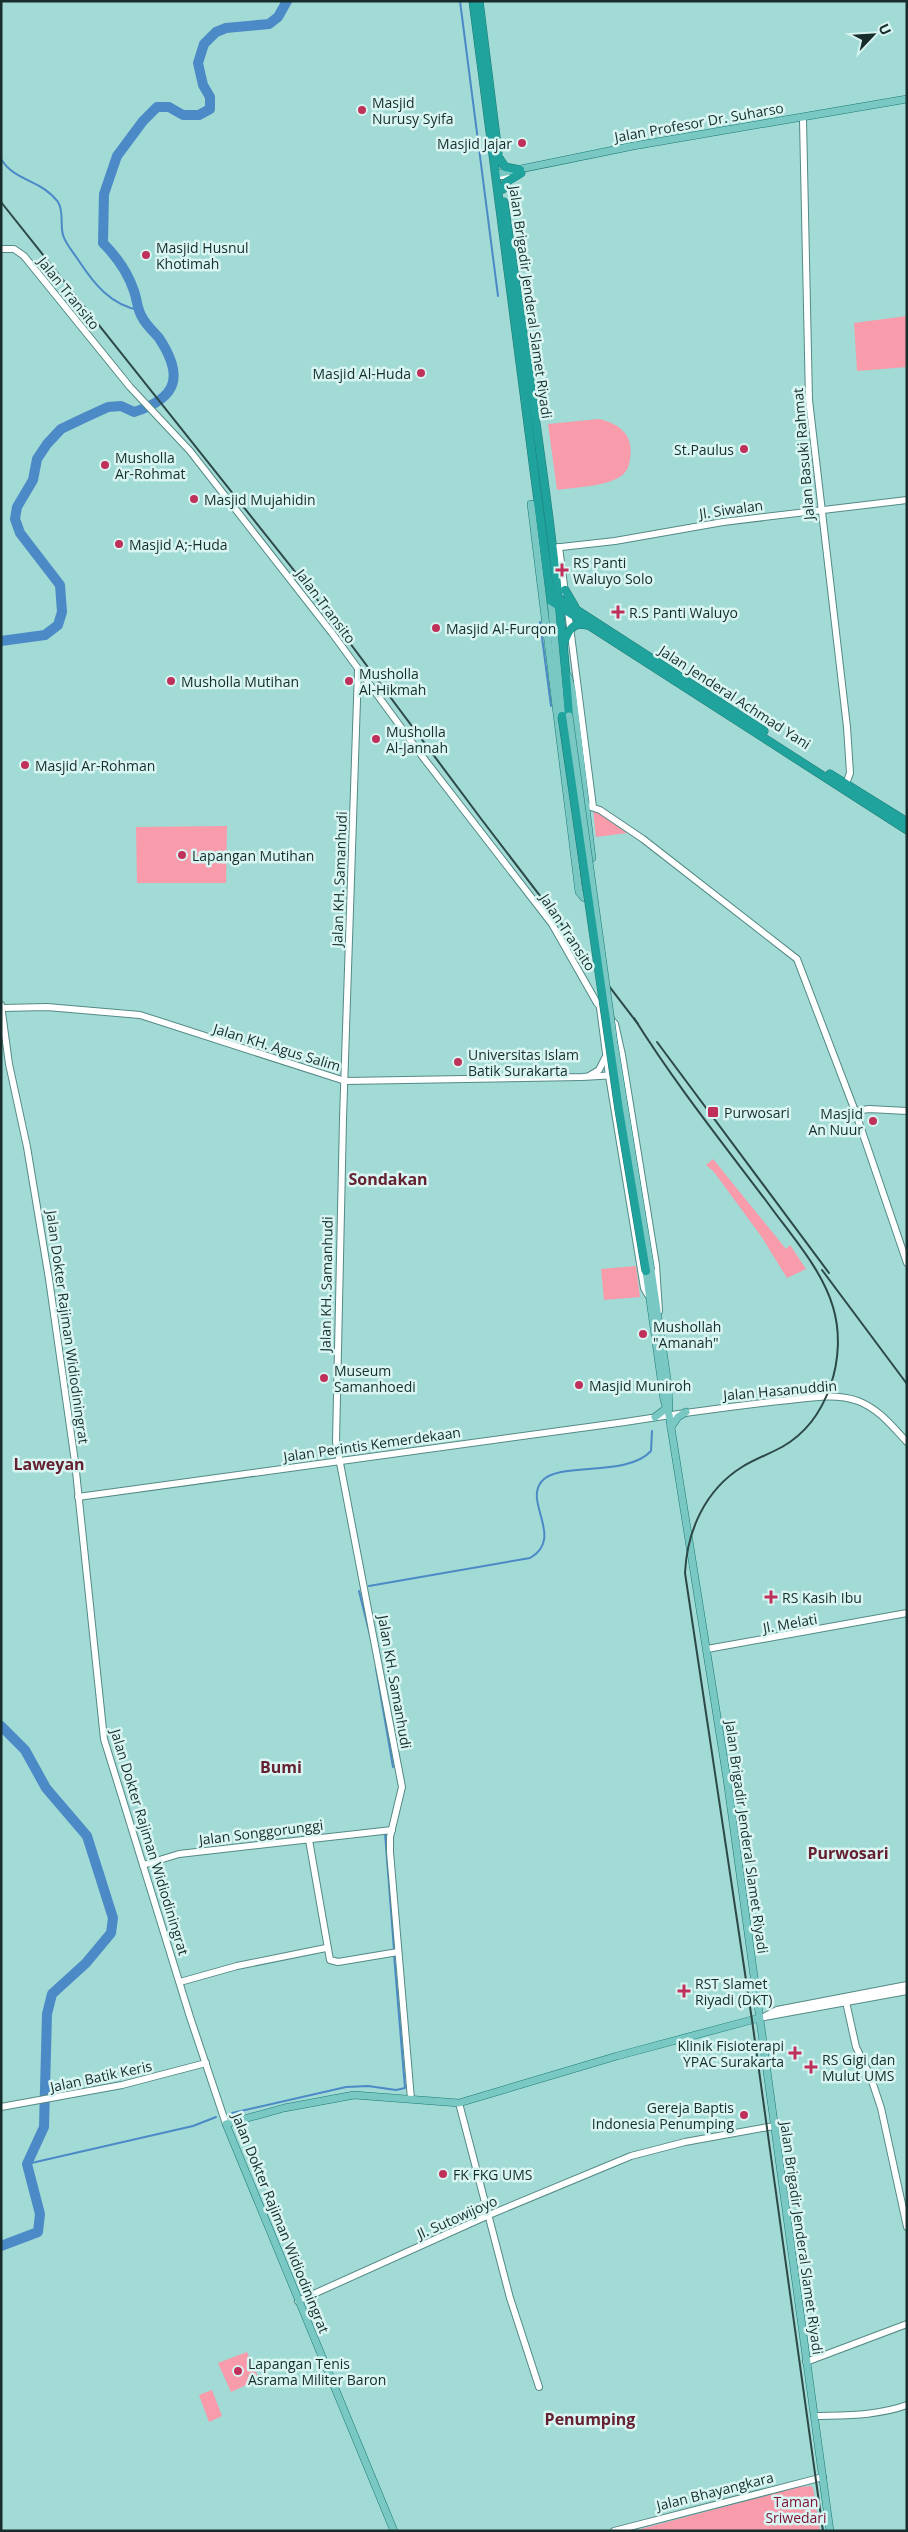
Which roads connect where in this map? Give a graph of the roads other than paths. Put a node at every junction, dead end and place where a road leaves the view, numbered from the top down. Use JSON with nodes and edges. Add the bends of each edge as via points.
{"nodes":[{"id":1,"x":474,"y":1,"type":"edge"},
{"id":2,"x":479,"y":1,"type":"edge"},
{"id":3,"x":907,"y":99,"type":"edge"},
{"id":4,"x":907,"y":103,"type":"edge"},
{"id":5,"x":803,"y":118,"type":"junction"},
{"id":6,"x":499,"y":158,"type":"junction"},
{"id":7,"x":521,"y":171,"type":"junction"},
{"id":8,"x":500,"y":175,"type":"junction"},
{"id":9,"x":503,"y":188,"type":"junction"},
{"id":10,"x":1,"y":249,"type":"edge"},
{"id":11,"x":907,"y":500,"type":"edge"},
{"id":12,"x":540,"y":502,"type":"junction"},
{"id":13,"x":531,"y":504,"type":"joint"},
{"id":14,"x":820,"y":509,"type":"junction"},
{"id":15,"x":555,"y":548,"type":"junction"},
{"id":16,"x":565,"y":590,"type":"junction"},
{"id":17,"x":559,"y":603,"type":"junction"},
{"id":18,"x":581,"y":613,"type":"junction"},
{"id":19,"x":593,"y":628,"type":"junction"},
{"id":20,"x":570,"y":629,"type":"junction"},
{"id":21,"x":563,"y":645,"type":"junction"},
{"id":22,"x":626,"y":646,"type":"junction"},
{"id":23,"x":358,"y":670,"type":"junction"},
{"id":24,"x":566,"y":671,"type":"junction"},
{"id":25,"x":565,"y":716,"type":"junction"},
{"id":26,"x":847,"y":780,"type":"junction"},
{"id":27,"x":871,"y":803,"type":"junction"},
{"id":28,"x":585,"y":805,"type":"junction"},
{"id":29,"x":595,"y":808,"type":"junction"},
{"id":30,"x":907,"y":822,"type":"edge"},
{"id":31,"x":907,"y":830,"type":"edge"},
{"id":32,"x":2,"y":1007,"type":"edge"},
{"id":33,"x":600,"y":1008,"type":"junction"},
{"id":34,"x":612,"y":1020,"type":"junction"},
{"id":35,"x":602,"y":1022,"type":"junction"},
{"id":36,"x":606,"y":1057,"type":"junction"},
{"id":37,"x":625,"y":1074,"type":"junction"},
{"id":38,"x":609,"y":1076,"type":"junction"},
{"id":39,"x":585,"y":1077,"type":"junction"},
{"id":40,"x":345,"y":1081,"type":"junction"},
{"id":41,"x":856,"y":1111,"type":"junction"},
{"id":42,"x":907,"y":1111,"type":"edge"},
{"id":43,"x":907,"y":1263,"type":"edge"},
{"id":44,"x":649,"y":1270,"type":"junction"},
{"id":45,"x":650,"y":1300,"type":"junction"},
{"id":46,"x":659,"y":1320,"type":"junction"},
{"id":47,"x":669,"y":1407,"type":"junction"},
{"id":48,"x":686,"y":1412,"type":"junction"},
{"id":49,"x":656,"y":1417,"type":"junction"},
{"id":50,"x":671,"y":1429,"type":"junction"},
{"id":51,"x":907,"y":1442,"type":"edge"},
{"id":52,"x":339,"y":1461,"type":"junction"},
{"id":53,"x":78,"y":1497,"type":"junction"},
{"id":54,"x":907,"y":1613,"type":"edge"},
{"id":55,"x":707,"y":1649,"type":"junction"},
{"id":56,"x":387,"y":1831,"type":"junction"},
{"id":57,"x":308,"y":1840,"type":"junction"},
{"id":58,"x":143,"y":1865,"type":"junction"},
{"id":59,"x":326,"y":1948,"type":"junction"},
{"id":60,"x":397,"y":1952,"type":"junction"},
{"id":61,"x":180,"y":1982,"type":"junction"},
{"id":62,"x":907,"y":1986,"type":"edge"},
{"id":63,"x":907,"y":1991,"type":"edge"},
{"id":64,"x":846,"y":2002,"type":"junction"},
{"id":65,"x":762,"y":2018,"type":"junction"},
{"id":66,"x":206,"y":2063,"type":"junction"},
{"id":67,"x":411,"y":2099,"type":"junction"},
{"id":68,"x":459,"y":2103,"type":"junction"},
{"id":69,"x":1,"y":2107,"type":"edge"},
{"id":70,"x":226,"y":2124,"type":"junction"},
{"id":71,"x":774,"y":2126,"type":"junction"},
{"id":72,"x":489,"y":2216,"type":"junction"},
{"id":73,"x":907,"y":2227,"type":"edge"},
{"id":74,"x":298,"y":2301,"type":"junction"},
{"id":75,"x":907,"y":2324,"type":"edge"},
{"id":76,"x":806,"y":2362,"type":"junction"},
{"id":77,"x":539,"y":2386,"type":"dead end"},
{"id":78,"x":907,"y":2405,"type":"edge"},
{"id":79,"x":815,"y":2416,"type":"junction"},
{"id":80,"x":823,"y":2477,"type":"junction"},
{"id":81,"x":394,"y":2531,"type":"edge"},
{"id":82,"x":614,"y":2531,"type":"edge"},
{"id":83,"x":830,"y":2531,"type":"edge"}],
"edges":[{"from":1,"to":8,"type":"highway","name":"Jalan Brigadir Jenderal Slamet Riyadi"},
{"from":2,"to":6,"type":"highway","name":"Jalan Brigadir Jenderal Slamet Riyadi"},
{"from":3,"to":5,"type":"main road","name":"Jalan Profesor Dr. Suharso"},
{"from":4,"to":5,"type":"main road","name":"Jalan Profesor Dr. Suharso"},
{"from":5,"to":7,"type":"main road","name":"Jalan Profesor Dr. Suharso","via":[[633,146]]},
{"from":5,"to":14,"type":"main road","name":"Jalan Basuki Rahmat","via":[[809,400]]},
{"from":6,"to":7,"type":"highway","via":[[505,166]]},
{"from":6,"to":8,"type":"highway","name":"Jalan Brigadir Jenderal Slamet Riyadi"},
{"from":7,"to":8,"type":"main road","name":"Jalan Profesor Dr. Suharso"},
{"from":7,"to":9,"type":"highway"},
{"from":8,"to":9,"type":"highway","name":"Jalan Brigadir Jenderal Slamet Riyadi"},
{"from":8,"to":12,"type":"highway","name":"Jalan Brigadir Jenderal Slamet Riyadi"},
{"from":9,"to":15,"type":"highway","name":"Jalan Brigadir Jenderal Slamet Riyadi"},
{"from":10,"to":23,"type":"main road","name":"Jalan Transito","via":[[14,249],[24,256],[143,400],[190,451]]},
{"from":11,"to":14,"type":"main road","name":"Jl. Siwalan"},
{"from":12,"to":13,"type":"main road"},
{"from":12,"to":17,"type":"highway","name":"Jalan Brigadir Jenderal Slamet Riyadi"},
{"from":13,"to":28,"type":"main road","via":[[578,884],[581,895],[586,898],[592,896],[596,889]]},
{"from":14,"to":15,"type":"main road","name":"Jl. Siwalan","via":[[723,522],[615,542]]},
{"from":14,"to":26,"type":"main road","name":"Jalan Basuki Rahmat"},
{"from":15,"to":16,"type":"main road"},
{"from":15,"to":17,"type":"highway","name":"Jalan Brigadir Jenderal Slamet Riyadi"},
{"from":16,"to":17,"type":"main road"},
{"from":16,"to":18,"type":"highway"},
{"from":17,"to":18,"type":"highway","name":"Jalan Jenderal Achmad Yani"},
{"from":17,"to":19,"type":"highway","name":"Jalan Jenderal Achmad Yani"},
{"from":17,"to":20,"type":"main road"},
{"from":17,"to":21,"type":"highway"},
{"from":17,"to":25,"type":"main road"},
{"from":18,"to":22,"type":"highway","name":"Jalan Jenderal Achmad Yani"},
{"from":19,"to":20,"type":"highway","via":[[581,623]]},
{"from":19,"to":22,"type":"highway","name":"Jalan Jenderal Achmad Yani"},
{"from":20,"to":21,"type":"highway"},
{"from":20,"to":29,"type":"main road"},
{"from":21,"to":24,"type":"highway"},
{"from":22,"to":26,"type":"highway","name":"Jalan Jenderal Achmad Yani"},
{"from":23,"to":33,"type":"main road","name":"Jalan Transito","via":[[552,924]]},
{"from":23,"to":40,"type":"main road","name":"Jalan KH. Samanhudi"},
{"from":24,"to":25,"type":"highway"},
{"from":24,"to":28,"type":"main road","via":[[572,690]]},
{"from":25,"to":44,"type":"highway","bridge":true,"via":[[616,1091]]},
{"from":26,"to":27,"type":"highway","name":"Jalan Jenderal Achmad Yani"},
{"from":27,"to":30,"type":"highway","name":"Jalan Jenderal Achmad Yani"},
{"from":27,"to":31,"type":"highway","name":"Jalan Jenderal Achmad Yani"},
{"from":28,"to":29,"type":"main road"},
{"from":29,"to":41,"type":"main road","via":[[693,876],[793,954],[800,964]]},
{"from":32,"to":40,"type":"main road","name":"Jalan KH. Agus Salim","via":[[140,1016]]},
{"from":32,"to":53,"type":"main road","name":"Jalan Dokter Rajiman Widiodiningrat","via":[[9,1064],[43,1240]]},
{"from":33,"to":34,"type":"main road"},
{"from":33,"to":35,"type":"main road"},
{"from":34,"to":35,"type":"main road","via":[[607,1018]]},
{"from":34,"to":37,"type":"main road","via":[[618,1032]]},
{"from":35,"to":36,"type":"main road"},
{"from":36,"to":38,"type":"main road"},
{"from":36,"to":39,"type":"main road","via":[[599,1070]]},
{"from":37,"to":38,"type":"main road","name":"Jalan KH. Agus Salim"},
{"from":37,"to":46,"type":"main road","via":[[656,1266]]},
{"from":38,"to":39,"type":"main road","name":"Jalan KH. Agus Salim"},
{"from":38,"to":45,"type":"main road","via":[[641,1272]]},
{"from":39,"to":40,"type":"main road","name":"Jalan KH. Agus Salim"},
{"from":40,"to":52,"type":"main road","name":"Jalan KH. Samanhudi","via":[[337,1354],[336,1442]]},
{"from":41,"to":42,"type":"main road"},
{"from":41,"to":43,"type":"main road"},
{"from":44,"to":45,"type":"main road"},
{"from":44,"to":46,"type":"main road"},
{"from":45,"to":47,"type":"main road"},
{"from":46,"to":47,"type":"main road"},
{"from":47,"to":48,"type":"main road","name":"Jalan Hasanuddin"},
{"from":47,"to":48,"type":"main road"},
{"from":47,"to":49,"type":"main road"},
{"from":47,"to":50,"type":"main road","name":"Jalan Brigadir Jenderal Slamet Riyadi"},
{"from":48,"to":50,"type":"main road","via":[[675,1420]]},
{"from":48,"to":51,"type":"main road","name":"Jalan Hasanuddin","via":[[827,1396],[846,1398],[874,1408]]},
{"from":49,"to":50,"type":"main road"},
{"from":49,"to":52,"type":"main road","name":"Jalan Perintis Kemerdekaan"},
{"from":50,"to":55,"type":"main road","name":"Jalan Brigadir Jenderal Slamet Riyadi"},
{"from":52,"to":53,"type":"main road","name":"Jalan Perintis Kemerdekaan"},
{"from":52,"to":56,"type":"main road","name":"Jalan KH. Samanhudi","via":[[402,1787]]},
{"from":53,"to":58,"type":"main road","name":"Jalan Dokter Rajiman Widiodiningrat","via":[[102,1728]]},
{"from":54,"to":55,"type":"main road","name":"Jl. Melati"},
{"from":55,"to":65,"type":"main road","name":"Jalan Brigadir Jenderal Slamet Riyadi"},
{"from":56,"to":57,"type":"main road","name":"Jalan Songgorunggi"},
{"from":56,"to":60,"type":"main road","name":"Jalan KH. Samanhudi"},
{"from":57,"to":58,"type":"main road","name":"Jalan Songgorunggi","via":[[179,1854]]},
{"from":57,"to":59,"type":"main road"},
{"from":58,"to":61,"type":"main road","name":"Jalan Dokter Rajiman Widiodiningrat"},
{"from":59,"to":60,"type":"main road","via":[[328,1958],[335,1962]]},
{"from":59,"to":61,"type":"main road","via":[[237,1966]]},
{"from":60,"to":67,"type":"main road","name":"Jalan KH. Samanhudi"},
{"from":61,"to":66,"type":"main road","name":"Jalan Dokter Rajiman Widiodiningrat"},
{"from":62,"to":65,"type":"main road","via":[[813,2002],[770,2012]]},
{"from":63,"to":64,"type":"main road"},
{"from":64,"to":65,"type":"main road"},
{"from":64,"to":73,"type":"main road","via":[[856,2047],[877,2094]]},
{"from":65,"to":68,"type":"main road"},
{"from":65,"to":71,"type":"main road","name":"Jalan Brigadir Jenderal Slamet Riyadi"},
{"from":66,"to":69,"type":"main road","name":"Jalan Batik Keris","via":[[159,2077],[52,2100]]},
{"from":66,"to":70,"type":"main road","name":"Jalan Dokter Rajiman Widiodiningrat"},
{"from":67,"to":68,"type":"main road"},
{"from":67,"to":70,"type":"main road","via":[[368,2094],[341,2096]]},
{"from":68,"to":72,"type":"main road"},
{"from":70,"to":74,"type":"main road","name":"Jalan Dokter Rajiman Widiodiningrat"},
{"from":71,"to":72,"type":"main road","name":"Jl. Sutowijoyo","via":[[643,2151]]},
{"from":71,"to":76,"type":"main road","name":"Jalan Brigadir Jenderal Slamet Riyadi"},
{"from":72,"to":74,"type":"main road","name":"Jl. Sutowijoyo"},
{"from":72,"to":77,"type":"main road","via":[[510,2298]]},
{"from":74,"to":81,"type":"main road","name":"Jalan Dokter Rajiman Widiodiningrat"},
{"from":75,"to":76,"type":"main road"},
{"from":76,"to":79,"type":"main road","name":"Jalan Brigadir Jenderal Slamet Riyadi"},
{"from":78,"to":79,"type":"main road","via":[[866,2415]]},
{"from":79,"to":80,"type":"main road","name":"Jalan Brigadir Jenderal Slamet Riyadi"},
{"from":80,"to":82,"type":"main road","name":"Jalan Bhayangkara"},
{"from":80,"to":83,"type":"main road","name":"Jalan Brigadir Jenderal Slamet Riyadi"}]}
